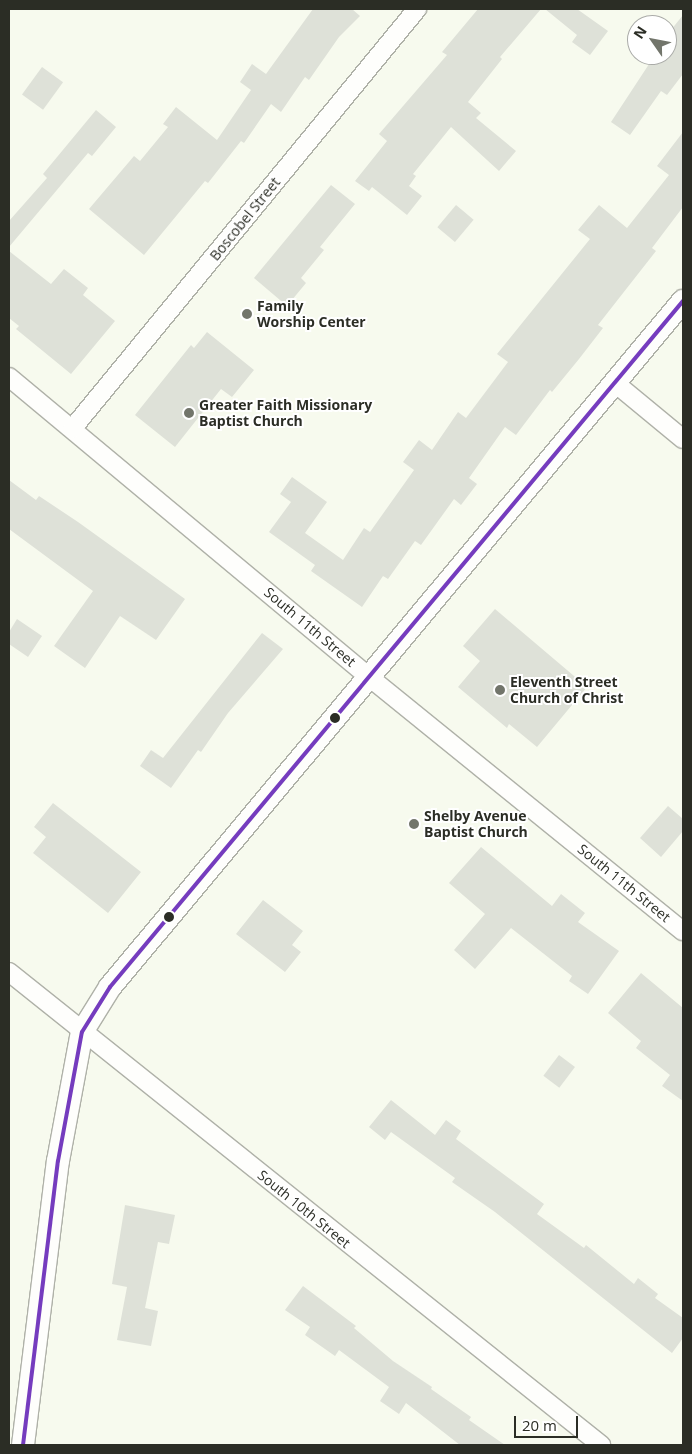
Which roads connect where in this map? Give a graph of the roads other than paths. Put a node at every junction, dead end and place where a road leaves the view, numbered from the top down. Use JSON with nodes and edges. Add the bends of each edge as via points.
{"nodes":[{"id":1,"x":417,"y":9,"type":"edge"},
{"id":2,"x":683,"y":300,"type":"edge"},
{"id":3,"x":9,"y":377,"type":"edge"},
{"id":4,"x":614,"y":383,"type":"junction"},
{"id":5,"x":72,"y":429,"type":"junction"},
{"id":6,"x":683,"y":439,"type":"edge"},
{"id":7,"x":369,"y":676,"type":"junction"},
{"id":8,"x":683,"y":931,"type":"edge"},
{"id":9,"x":9,"y":972,"type":"edge"},
{"id":10,"x":82,"y":1032,"type":"junction"},
{"id":11,"x":22,"y":1445,"type":"edge"},
{"id":12,"x":600,"y":1445,"type":"edge"}],
"edges":[{"from":1,"to":5,"type":"street","name":"Boscobel Street"},
{"from":2,"to":4,"type":"street"},
{"from":3,"to":5,"type":"street","name":"South 11th Street"},
{"from":4,"to":6,"type":"street"},
{"from":4,"to":7,"type":"street"},
{"from":5,"to":7,"type":"street","name":"South 11th Street"},
{"from":7,"to":8,"type":"street","name":"South 11th Street"},
{"from":7,"to":10,"type":"street","via":[[110,987]]},
{"from":9,"to":10,"type":"street","name":"South 10th Street"},
{"from":10,"to":11,"type":"street","via":[[58,1161]]},
{"from":10,"to":12,"type":"street","name":"South 10th Street"}]}
